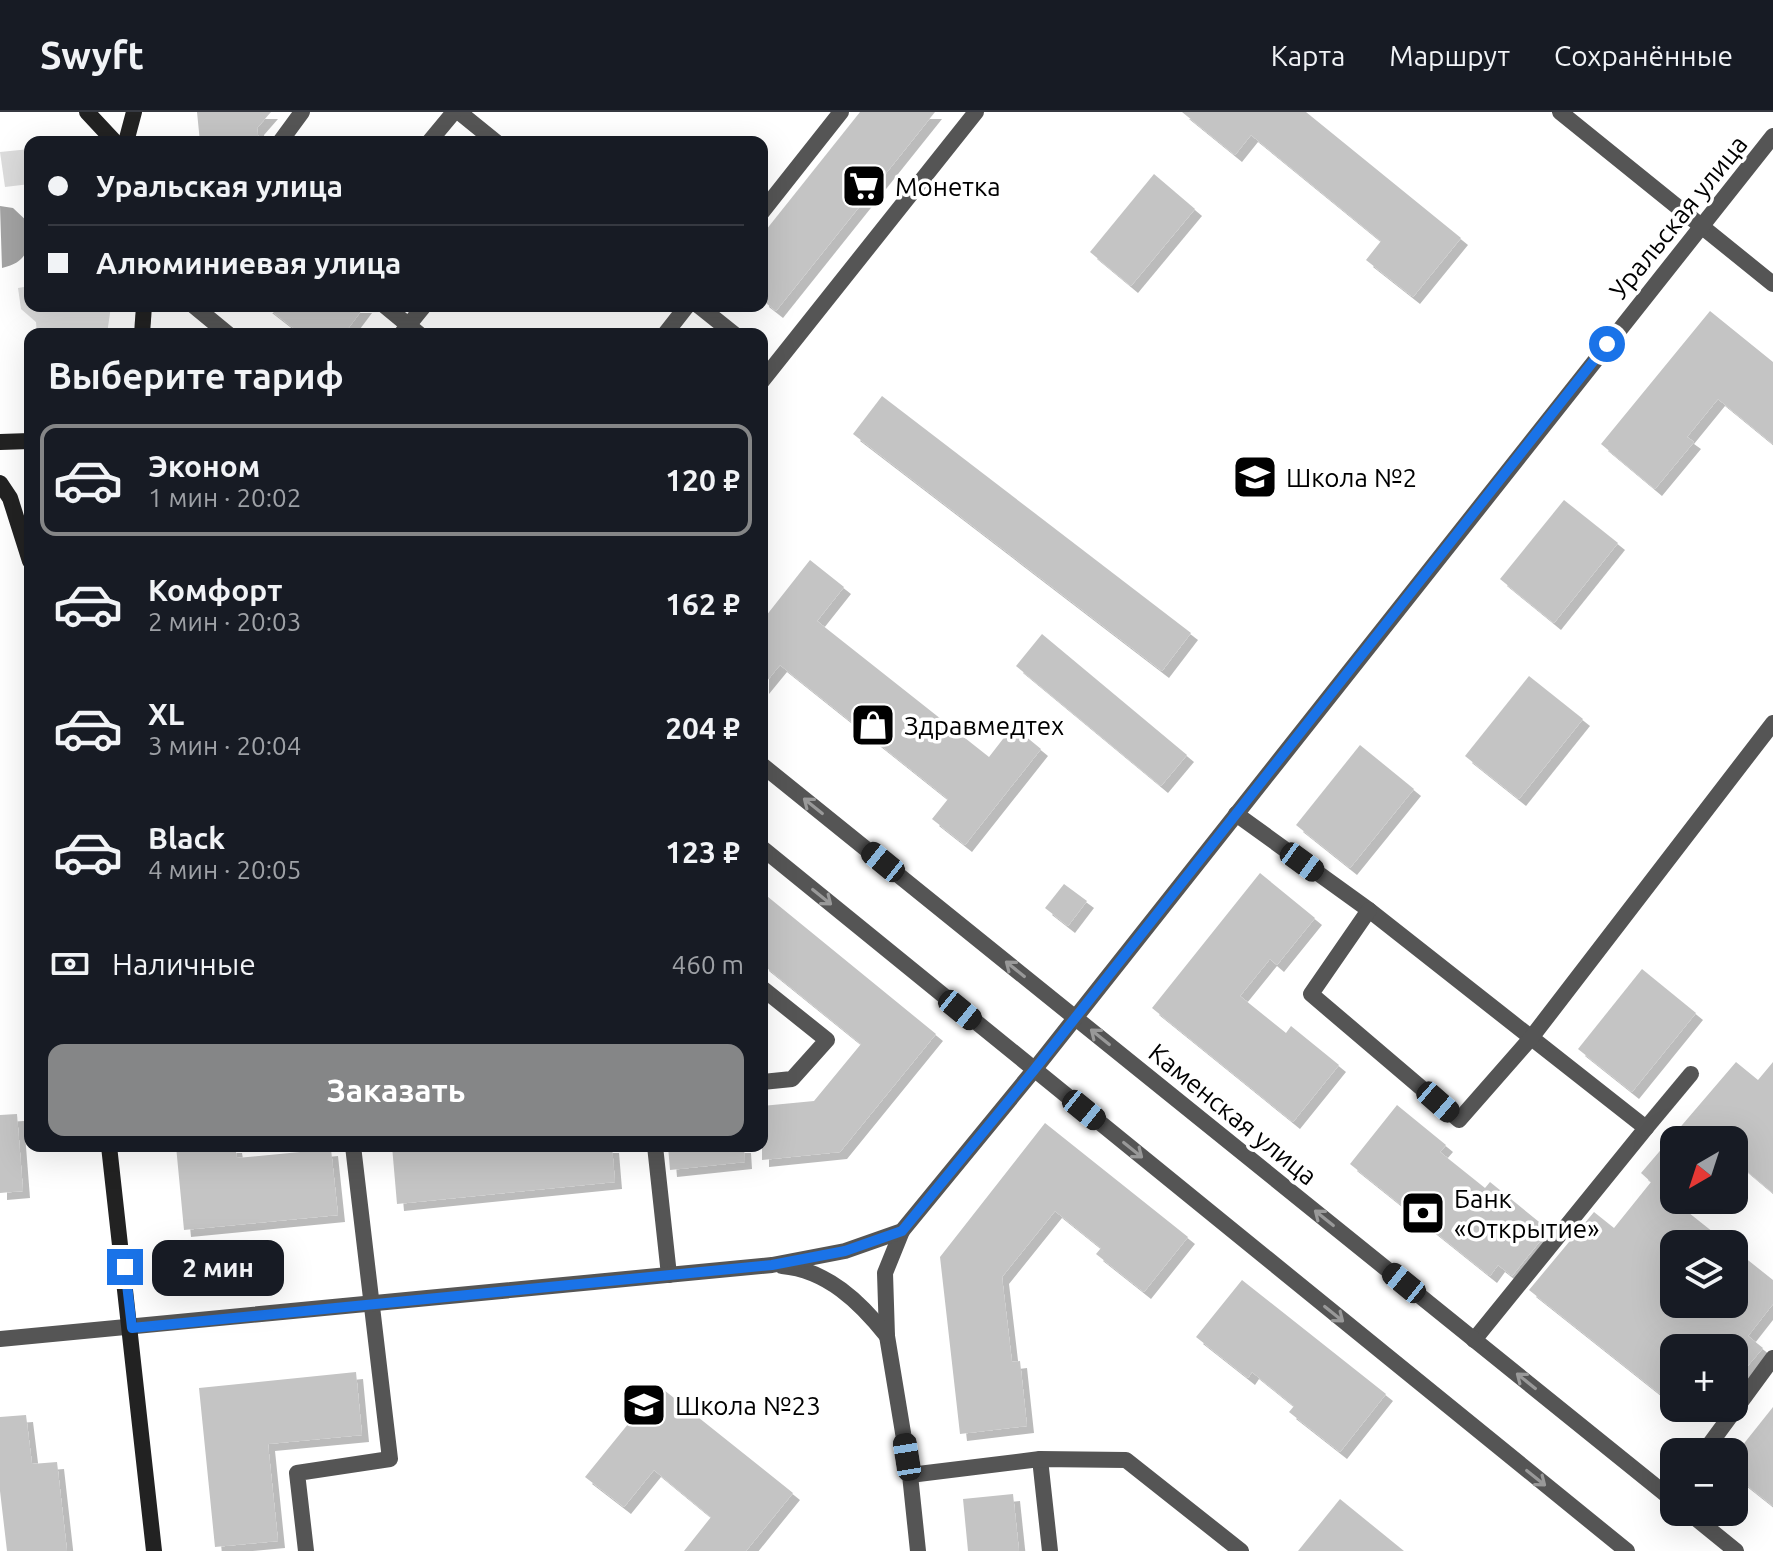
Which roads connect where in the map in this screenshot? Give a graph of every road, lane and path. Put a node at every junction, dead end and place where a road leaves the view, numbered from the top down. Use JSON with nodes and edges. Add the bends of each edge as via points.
{"nodes":[{"id":1,"x":87,"y":112,"type":"edge"},
{"id":2,"x":134,"y":112,"type":"edge"},
{"id":3,"x":302,"y":112,"type":"edge"},
{"id":4,"x":456,"y":112,"type":"edge"},
{"id":5,"x":841,"y":112,"type":"edge"},
{"id":6,"x":976,"y":112,"type":"edge"},
{"id":7,"x":1560,"y":112,"type":"edge"},
{"id":8,"x":109,"y":136,"type":"edge"},
{"id":9,"x":128,"y":136,"type":"edge"},
{"id":10,"x":284,"y":136,"type":"edge"},
{"id":11,"x":434,"y":136,"type":"edge"},
{"id":12,"x":488,"y":136,"type":"edge"},
{"id":13,"x":1773,"y":136,"type":"edge"},
{"id":14,"x":768,"y":204,"type":"edge"},
{"id":15,"x":1700,"y":225,"type":"junction"},
{"id":16,"x":1773,"y":284,"type":"edge"},
{"id":17,"x":201,"y":312,"type":"edge"},
{"id":18,"x":391,"y":312,"type":"edge"},
{"id":19,"x":682,"y":312,"type":"edge"},
{"id":20,"x":706,"y":312,"type":"edge"},
{"id":21,"x":221,"y":328,"type":"edge"},
{"id":22,"x":406,"y":328,"type":"edge"},
{"id":23,"x":670,"y":328,"type":"edge"},
{"id":24,"x":726,"y":328,"type":"edge"},
{"id":25,"x":768,"y":361,"type":"edge"},
{"id":26,"x":24,"y":441,"type":"edge"},
{"id":27,"x":0,"y":442,"type":"edge"},
{"id":28,"x":0,"y":483,"type":"edge"},
{"id":29,"x":24,"y":542,"type":"edge"},
{"id":30,"x":1773,"y":723,"type":"edge"},
{"id":31,"x":768,"y":770,"type":"edge"},
{"id":32,"x":1236,"y":814,"type":"junction"},
{"id":33,"x":768,"y":853,"type":"edge"},
{"id":34,"x":1369,"y":910,"type":"junction"},
{"id":35,"x":768,"y":993,"type":"edge"},
{"id":36,"x":1076,"y":1018,"type":"junction"},
{"id":37,"x":1531,"y":1038,"type":"junction"},
{"id":38,"x":1034,"y":1070,"type":"junction"},
{"id":39,"x":1691,"y":1074,"type":"dead end"},
{"id":40,"x":768,"y":1081,"type":"edge"},
{"id":41,"x":1646,"y":1128,"type":"junction"},
{"id":42,"x":110,"y":1152,"type":"edge"},
{"id":43,"x":354,"y":1152,"type":"edge"},
{"id":44,"x":656,"y":1152,"type":"edge"},
{"id":45,"x":902,"y":1231,"type":"junction"},
{"id":46,"x":772,"y":1265,"type":"junction"},
{"id":47,"x":669,"y":1275,"type":"junction"},
{"id":48,"x":374,"y":1302,"type":"junction"},
{"id":49,"x":132,"y":1328,"type":"junction"},
{"id":50,"x":887,"y":1336,"type":"junction"},
{"id":51,"x":0,"y":1339,"type":"edge"},
{"id":52,"x":1474,"y":1340,"type":"junction"},
{"id":53,"x":1773,"y":1358,"type":"edge"},
{"id":54,"x":1714,"y":1438,"type":"edge"},
{"id":55,"x":1040,"y":1459,"type":"junction"},
{"id":56,"x":910,"y":1475,"type":"junction"},
{"id":57,"x":1660,"y":1487,"type":"edge"},
{"id":58,"x":1705,"y":1526,"type":"edge"},
{"id":59,"x":154,"y":1551,"type":"edge"},
{"id":60,"x":306,"y":1551,"type":"edge"},
{"id":61,"x":918,"y":1551,"type":"edge"},
{"id":62,"x":1050,"y":1551,"type":"edge"},
{"id":63,"x":1241,"y":1551,"type":"edge"},
{"id":64,"x":1627,"y":1551,"type":"edge"},
{"id":65,"x":1736,"y":1551,"type":"edge"}],
"edges":[{"from":1,"to":8,"type":"main road"},
{"from":2,"to":9,"type":"main road"},
{"from":3,"to":10,"type":"street"},
{"from":4,"to":11,"type":"street"},
{"from":4,"to":12,"type":"street"},
{"from":5,"to":14,"type":"street"},
{"from":6,"to":25,"type":"street"},
{"from":7,"to":15,"type":"street"},
{"from":13,"to":15,"type":"street","name":"Уральская улица"},
{"from":15,"to":16,"type":"street"},
{"from":15,"to":32,"type":"street","name":"Уральская улица"},
{"from":17,"to":21,"type":"street"},
{"from":18,"to":22,"type":"street"},
{"from":19,"to":23,"type":"street"},
{"from":20,"to":24,"type":"street"},
{"from":26,"to":27,"type":"main road"},
{"from":28,"to":29,"type":"main road"},
{"from":30,"to":37,"type":"street"},
{"from":36,"to":31,"type":"street","name":"Каменская улица","one_way":true},
{"from":32,"to":34,"type":"street"},
{"from":32,"to":36,"type":"street","name":"Уральская улица"},
{"from":33,"to":38,"type":"street","one_way":true},
{"from":34,"to":37,"type":"street"},
{"from":34,"to":37,"type":"street","via":[[1311,994],[1459,1120]]},
{"from":35,"to":40,"type":"street","via":[[827,1040],[792,1079]]},
{"from":36,"to":38,"type":"street","name":"Уральская улица"},
{"from":52,"to":36,"type":"street","name":"Каменская улица","one_way":true},
{"from":37,"to":41,"type":"street"},
{"from":38,"to":45,"type":"street","name":"Уральская улица"},
{"from":38,"to":64,"type":"street","one_way":true},
{"from":39,"to":41,"type":"street"},
{"from":41,"to":52,"type":"street"},
{"from":42,"to":49,"type":"main road"},
{"from":43,"to":48,"type":"street"},
{"from":44,"to":47,"type":"street"},
{"from":45,"to":46,"type":"street","via":[[845,1251]]},
{"from":45,"to":50,"type":"street","via":[[885,1273]]},
{"from":46,"to":47,"type":"street"},
{"from":46,"to":50,"type":"street","via":[[795,1267],[844,1291]]},
{"from":47,"to":48,"type":"street"},
{"from":48,"to":49,"type":"street"},
{"from":48,"to":60,"type":"street","via":[[390,1459],[297,1473]]},
{"from":49,"to":51,"type":"street"},
{"from":49,"to":59,"type":"main road"},
{"from":50,"to":56,"type":"street"},
{"from":57,"to":52,"type":"street","name":"Каменская улица","one_way":true},
{"from":53,"to":54,"type":"street"},
{"from":55,"to":56,"type":"street"},
{"from":55,"to":62,"type":"street"},
{"from":55,"to":63,"type":"street","via":[[1126,1460]]},
{"from":56,"to":61,"type":"street"},
{"from":58,"to":65,"type":"street"}]}
